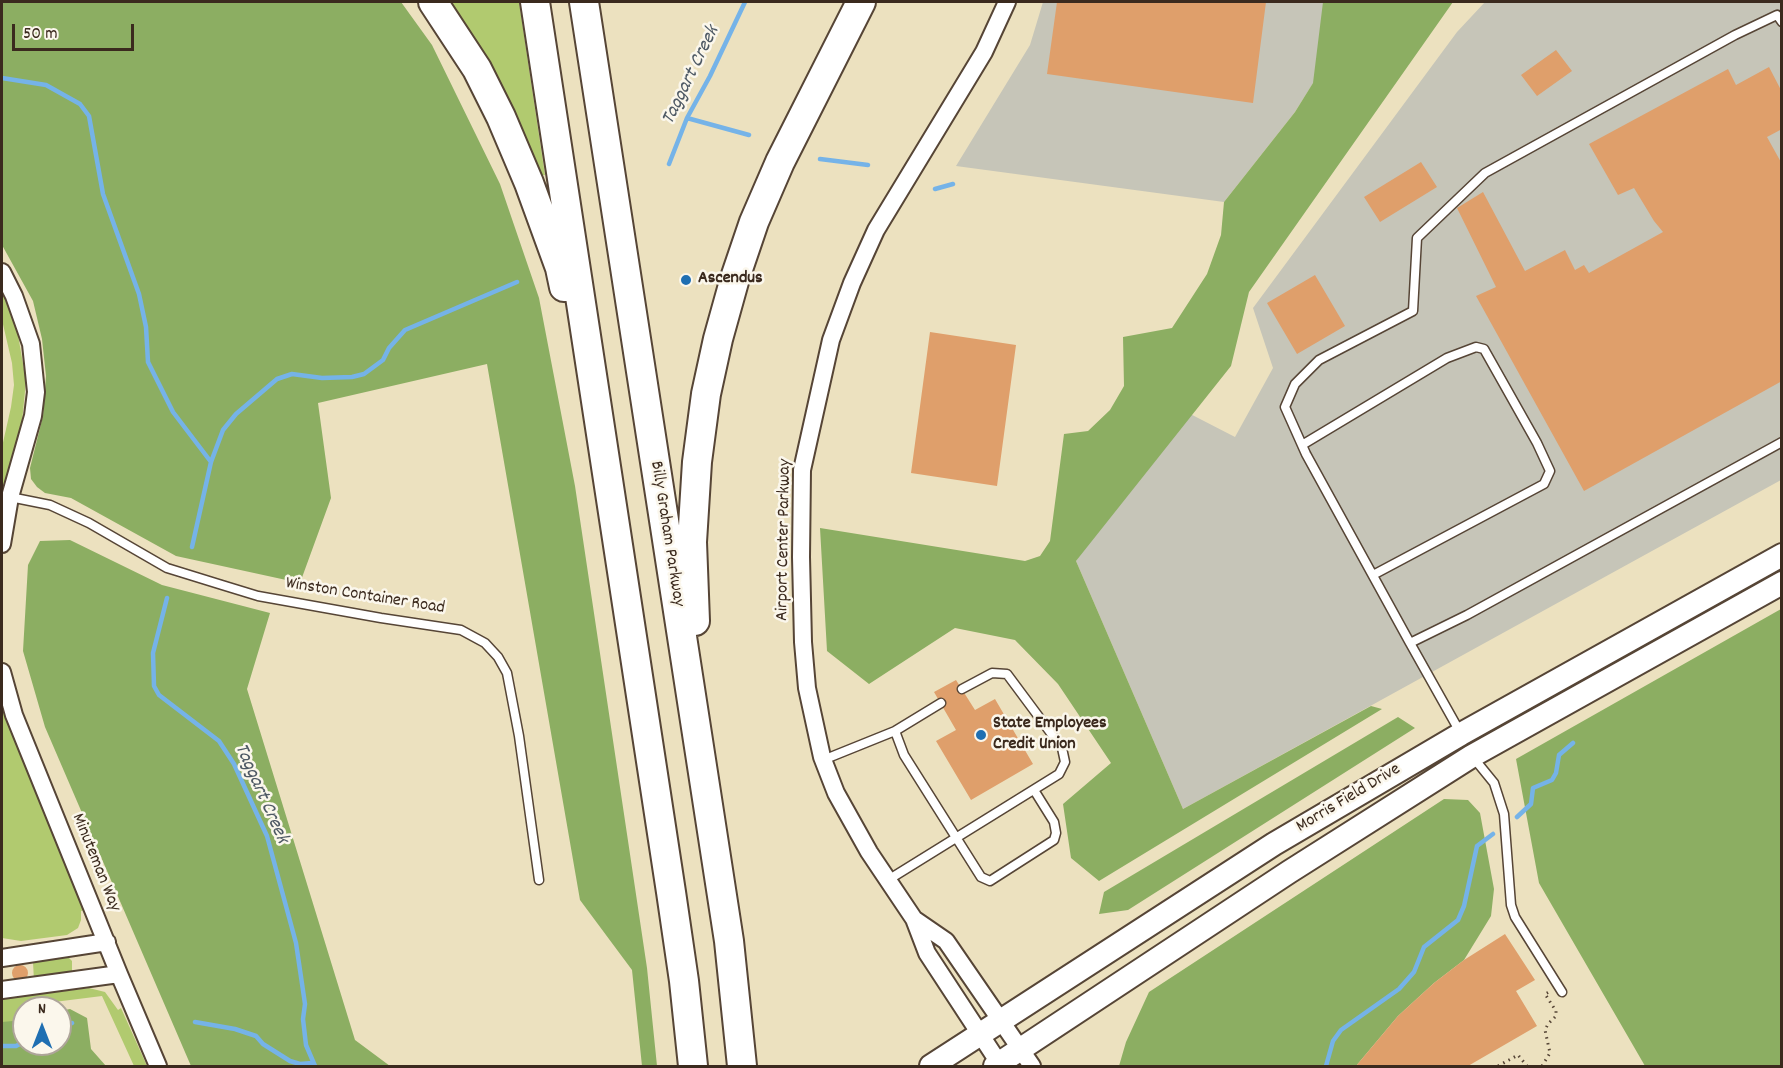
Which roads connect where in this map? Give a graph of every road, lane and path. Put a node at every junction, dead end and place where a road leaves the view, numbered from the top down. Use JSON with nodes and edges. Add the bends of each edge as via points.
{"nodes":[{"id":1,"x":433,"y":2,"type":"edge"},
{"id":2,"x":535,"y":2,"type":"edge"},
{"id":3,"x":584,"y":2,"type":"edge"},
{"id":4,"x":861,"y":2,"type":"edge"},
{"id":5,"x":1007,"y":2,"type":"edge"},
{"id":6,"x":1782,"y":22,"type":"edge"},
{"id":7,"x":2,"y":272,"type":"edge"},
{"id":8,"x":1782,"y":442,"type":"edge"},
{"id":9,"x":1302,"y":445,"type":"junction"},
{"id":10,"x":605,"y":469,"type":"junction"},
{"id":11,"x":10,"y":497,"type":"junction"},
{"id":12,"x":2,"y":544,"type":"edge"},
{"id":13,"x":1782,"y":555,"type":"edge"},
{"id":14,"x":1373,"y":575,"type":"junction"},
{"id":15,"x":1782,"y":583,"type":"edge"},
{"id":16,"x":1410,"y":643,"type":"junction"},
{"id":17,"x":2,"y":672,"type":"edge"},
{"id":18,"x":962,"y":689,"type":"dead end"},
{"id":19,"x":941,"y":704,"type":"dead end"},
{"id":20,"x":895,"y":731,"type":"junction"},
{"id":21,"x":1461,"y":734,"type":"junction"},
{"id":22,"x":1472,"y":756,"type":"junction"},
{"id":23,"x":823,"y":760,"type":"junction"},
{"id":24,"x":701,"y":761,"type":"junction"},
{"id":25,"x":1034,"y":790,"type":"junction"},
{"id":26,"x":957,"y":838,"type":"junction"},
{"id":27,"x":539,"y":880,"type":"dead end"},
{"id":28,"x":888,"y":880,"type":"junction"},
{"id":29,"x":914,"y":919,"type":"junction"},
{"id":30,"x":107,"y":942,"type":"junction"},
{"id":31,"x":2,"y":958,"type":"edge"},
{"id":32,"x":119,"y":974,"type":"junction"},
{"id":33,"x":2,"y":990,"type":"edge"},
{"id":34,"x":1562,"y":992,"type":"dead end"},
{"id":35,"x":1545,"y":994,"type":"dead end"},
{"id":36,"x":1002,"y":1020,"type":"junction"},
{"id":37,"x":980,"y":1034,"type":"junction"},
{"id":38,"x":1027,"y":1058,"type":"edge"},
{"id":39,"x":158,"y":1066,"type":"edge"},
{"id":40,"x":693,"y":1066,"type":"edge"},
{"id":41,"x":742,"y":1066,"type":"edge"},
{"id":42,"x":931,"y":1066,"type":"edge"},
{"id":43,"x":998,"y":1066,"type":"edge"},
{"id":44,"x":1498,"y":1066,"type":"edge"},
{"id":45,"x":1527,"y":1066,"type":"edge"},
{"id":46,"x":1542,"y":1066,"type":"edge"}],
"edges":[{"from":1,"to":10,"type":"highway","via":[[477,69],[533,194],[560,268]]},
{"from":2,"to":10,"type":"highway"},
{"from":3,"to":24,"type":"highway","name":"Billy Graham Parkway"},
{"from":4,"to":24,"type":"highway","via":[[754,222],[732,288],[706,394],[692,542]]},
{"from":5,"to":23,"type":"street","name":"Airport Center Parkway","via":[[984,52],[876,230],[831,340],[816,399],[802,470],[802,610],[807,688]]},
{"from":6,"to":9,"type":"lane","via":[[1777,15],[1735,35],[1485,173],[1418,238],[1413,311],[1319,360],[1294,384],[1285,407]]},
{"from":7,"to":11,"type":"street","via":[[30,344],[36,392]]},
{"from":8,"to":16,"type":"lane"},
{"from":9,"to":14,"type":"lane"},
{"from":9,"to":14,"type":"lane","via":[[1447,358],[1476,346],[1484,349],[1538,443],[1550,471],[1544,484]]},
{"from":10,"to":40,"type":"highway","via":[[673,903]]},
{"from":11,"to":12,"type":"street"},
{"from":11,"to":27,"type":"lane","name":"Winston Container Road","via":[[50,505],[167,568],[222,585],[269,598],[461,630],[485,643],[507,673]]},
{"from":13,"to":21,"type":"street","name":"Morris Field Drive"},
{"from":14,"to":16,"type":"lane"},
{"from":15,"to":22,"type":"street","name":"Morris Field Drive"},
{"from":16,"to":21,"type":"lane"},
{"from":17,"to":30,"type":"street","name":"Minuteman Way","via":[[14,715]]},
{"from":18,"to":25,"type":"lane","via":[[992,674],[1007,674],[1062,748],[1065,762],[1059,774]]},
{"from":19,"to":20,"type":"lane"},
{"from":20,"to":23,"type":"lane"},
{"from":20,"to":26,"type":"lane","via":[[904,755]]},
{"from":21,"to":22,"type":"street"},
{"from":21,"to":36,"type":"street","name":"Morris Field Drive","via":[[1274,844]]},
{"from":22,"to":34,"type":"lane","via":[[1494,783],[1504,814],[1515,917]]},
{"from":22,"to":38,"type":"street","name":"Morris Field Drive","via":[[1289,872]]},
{"from":23,"to":28,"type":"street","name":"Airport Center Parkway","via":[[836,793]]},
{"from":24,"to":41,"type":"highway","name":"Billy Graham Parkway","via":[[729,941]]},
{"from":25,"to":26,"type":"lane"},
{"from":25,"to":26,"type":"lane","via":[[1054,822],[1054,840],[990,881],[981,877]]},
{"from":26,"to":28,"type":"lane"},
{"from":28,"to":29,"type":"street","name":"Airport Center Parkway"},
{"from":29,"to":36,"type":"street","name":"Airport Center Parkway","via":[[946,941]]},
{"from":29,"to":37,"type":"street","name":"Airport Center Parkway","via":[[927,953]]},
{"from":30,"to":31,"type":"street"},
{"from":30,"to":32,"type":"street","name":"Minuteman Way"},
{"from":32,"to":33,"type":"street"},
{"from":32,"to":39,"type":"street","name":"Minuteman Way"},
{"from":35,"to":46,"type":"path","via":[[1556,1014],[1545,1030],[1550,1053]]},
{"from":36,"to":37,"type":"street","name":"Morris Field Drive"},
{"from":36,"to":38,"type":"street","name":"Airport Center Parkway"},
{"from":37,"to":42,"type":"street","name":"Morris Field Drive"},
{"from":37,"to":43,"type":"street","name":"Airport Center Parkway"},
{"from":38,"to":43,"type":"street","name":"Morris Field Drive"},
{"from":44,"to":45,"type":"path","via":[[1518,1054]]}]}
